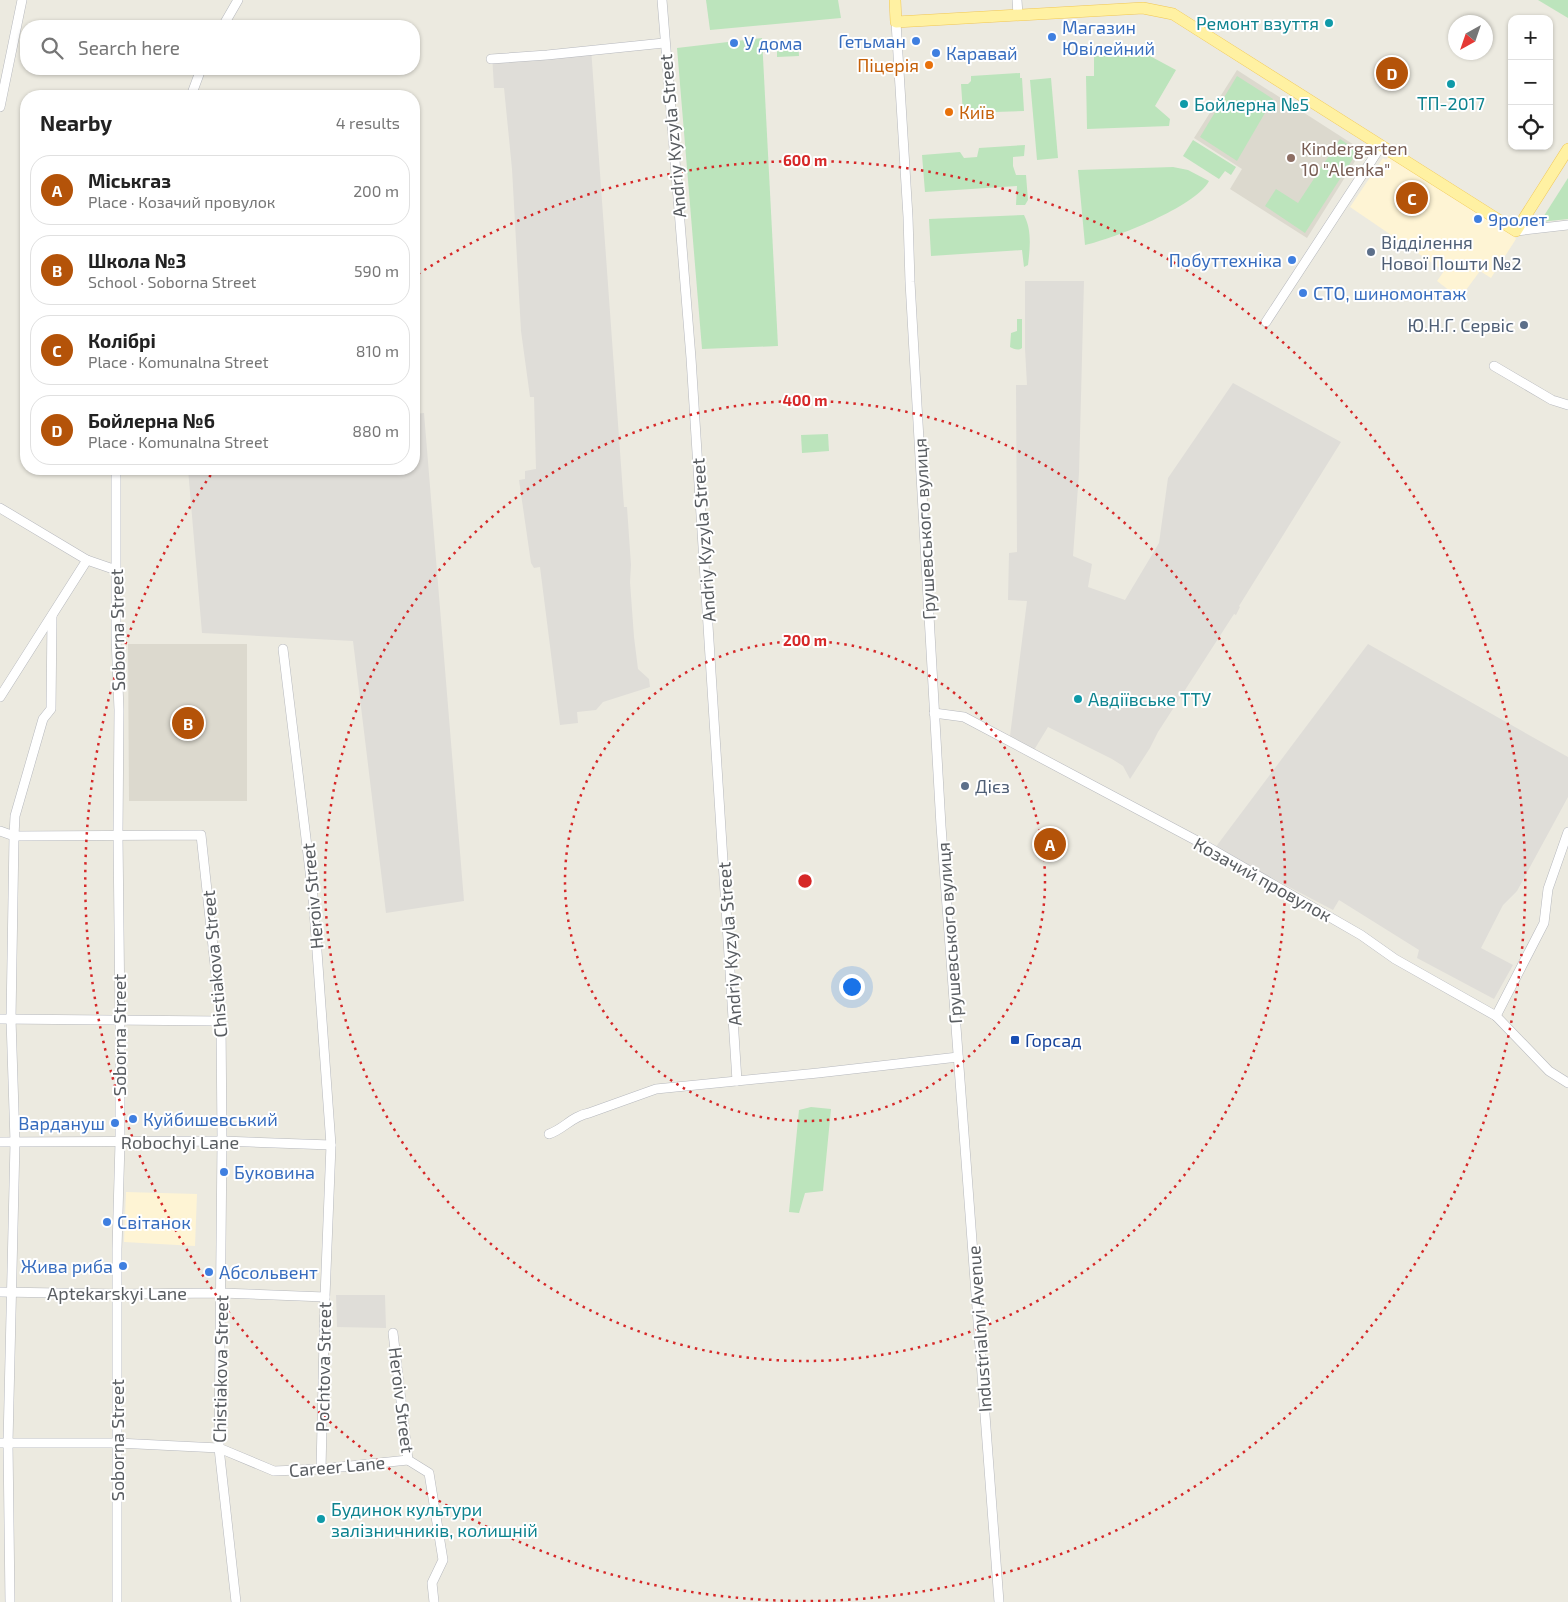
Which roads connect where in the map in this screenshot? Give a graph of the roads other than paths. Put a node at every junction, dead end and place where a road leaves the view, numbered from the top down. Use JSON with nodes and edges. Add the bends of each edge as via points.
{"nodes":[{"id":1,"x":22,"y":0,"type":"edge"},
{"id":2,"x":238,"y":0,"type":"edge"},
{"id":3,"x":662,"y":0,"type":"edge"},
{"id":4,"x":895,"y":0,"type":"edge"},
{"id":5,"x":1017,"y":0,"type":"edge"},
{"id":6,"x":1018,"y":15,"type":"junction"},
{"id":7,"x":226,"y":20,"type":"edge"},
{"id":8,"x":896,"y":22,"type":"junction"},
{"id":9,"x":664,"y":43,"type":"junction"},
{"id":10,"x":491,"y":59,"type":"dead end"},
{"id":11,"x":199,"y":75,"type":"edge"},
{"id":12,"x":193,"y":90,"type":"edge"},
{"id":13,"x":0,"y":107,"type":"edge"},
{"id":14,"x":1381,"y":146,"type":"junction"},
{"id":15,"x":1568,"y":149,"type":"edge"},
{"id":16,"x":1568,"y":225,"type":"edge"},
{"id":17,"x":1516,"y":231,"type":"junction"},
{"id":18,"x":1266,"y":322,"type":"dead end"},
{"id":19,"x":1494,"y":366,"type":"dead end"},
{"id":20,"x":1568,"y":406,"type":"edge"},
{"id":21,"x":116,"y":475,"type":"edge"},
{"id":22,"x":0,"y":508,"type":"edge"},
{"id":23,"x":87,"y":560,"type":"junction"},
{"id":24,"x":116,"y":570,"type":"junction"},
{"id":25,"x":52,"y":616,"type":"junction"},
{"id":26,"x":284,"y":649,"type":"dead end"},
{"id":27,"x":0,"y":697,"type":"edge"},
{"id":28,"x":934,"y":713,"type":"junction"},
{"id":29,"x":0,"y":831,"type":"edge"},
{"id":30,"x":1568,"y":832,"type":"edge"},
{"id":31,"x":118,"y":835,"type":"junction"},
{"id":32,"x":14,"y":836,"type":"junction"},
{"id":33,"x":1496,"y":1016,"type":"junction"},
{"id":34,"x":0,"y":1018,"type":"edge"},
{"id":35,"x":11,"y":1018,"type":"junction"},
{"id":36,"x":120,"y":1020,"type":"junction"},
{"id":37,"x":221,"y":1021,"type":"junction"},
{"id":38,"x":958,"y":1057,"type":"junction"},
{"id":39,"x":737,"y":1081,"type":"junction"},
{"id":40,"x":1568,"y":1083,"type":"edge"},
{"id":41,"x":549,"y":1134,"type":"dead end"},
{"id":42,"x":222,"y":1141,"type":"junction"},
{"id":43,"x":0,"y":1142,"type":"edge"},
{"id":44,"x":15,"y":1142,"type":"junction"},
{"id":45,"x":120,"y":1142,"type":"junction"},
{"id":46,"x":331,"y":1145,"type":"junction"},
{"id":47,"x":0,"y":1292,"type":"edge"},
{"id":48,"x":12,"y":1292,"type":"junction"},
{"id":49,"x":221,"y":1293,"type":"junction"},
{"id":50,"x":117,"y":1294,"type":"junction"},
{"id":51,"x":325,"y":1297,"type":"junction"},
{"id":52,"x":393,"y":1333,"type":"dead end"},
{"id":53,"x":4,"y":1443,"type":"edge"},
{"id":54,"x":117,"y":1443,"type":"junction"},
{"id":55,"x":219,"y":1448,"type":"junction"},
{"id":56,"x":408,"y":1460,"type":"junction"},
{"id":57,"x":321,"y":1469,"type":"junction"},
{"id":58,"x":10,"y":1602,"type":"edge"},
{"id":59,"x":117,"y":1602,"type":"edge"},
{"id":60,"x":236,"y":1602,"type":"edge"},
{"id":61,"x":434,"y":1602,"type":"edge"},
{"id":62,"x":999,"y":1602,"type":"edge"}],
"edges":[{"from":1,"to":13,"type":"street"},
{"from":2,"to":7,"type":"street"},
{"from":3,"to":9,"type":"street","name":"Andriy Kyzyla Street"},
{"from":4,"to":8,"type":"main road","name":"Грушевського вулиця"},
{"from":5,"to":6,"type":"street"},
{"from":6,"to":8,"type":"main road"},
{"from":6,"to":14,"type":"main road","via":[[1143,8],[1173,14]]},
{"from":8,"to":28,"type":"street","name":"Грушевського вулиця"},
{"from":9,"to":10,"type":"street"},
{"from":9,"to":39,"type":"street","name":"Andriy Kyzyla Street","via":[[691,358]]},
{"from":11,"to":12,"type":"street"},
{"from":14,"to":17,"type":"main road"},
{"from":14,"to":18,"type":"street"},
{"from":15,"to":17,"type":"main road"},
{"from":16,"to":17,"type":"street"},
{"from":19,"to":20,"type":"street"},
{"from":21,"to":24,"type":"street","name":"Soborna Street"},
{"from":22,"to":23,"type":"street"},
{"from":23,"to":24,"type":"street"},
{"from":23,"to":25,"type":"street"},
{"from":24,"to":31,"type":"street","name":"Soborna Street"},
{"from":25,"to":27,"type":"street"},
{"from":25,"to":32,"type":"street","via":[[51,709],[43,719],[15,816]]},
{"from":26,"to":46,"type":"street","name":"Heroiv Street","via":[[314,896]]},
{"from":28,"to":33,"type":"street","name":"Козачий провулок","via":[[964,717],[1201,843]]},
{"from":28,"to":38,"type":"street","name":"Грушевського вулиця"},
{"from":29,"to":32,"type":"street"},
{"from":30,"to":33,"type":"street","via":[[1548,889],[1544,923]]},
{"from":31,"to":32,"type":"street"},
{"from":31,"to":36,"type":"street","name":"Soborna Street"},
{"from":31,"to":37,"type":"street","name":"Chistiakova Street","via":[[201,836]]},
{"from":32,"to":35,"type":"street"},
{"from":33,"to":40,"type":"street","name":"Козачий провулок","via":[[1549,1071]]},
{"from":34,"to":35,"type":"street"},
{"from":35,"to":36,"type":"street"},
{"from":35,"to":44,"type":"street"},
{"from":36,"to":37,"type":"street"},
{"from":36,"to":45,"type":"street","name":"Soborna Street"},
{"from":37,"to":42,"type":"street","name":"Chistiakova Street"},
{"from":38,"to":39,"type":"street"},
{"from":38,"to":62,"type":"street","name":"Industrialnyi Avenue"},
{"from":39,"to":41,"type":"street","via":[[656,1089],[581,1114]]},
{"from":42,"to":45,"type":"street","name":"Robochyi Lane"},
{"from":42,"to":46,"type":"street","name":"Robochyi Lane"},
{"from":42,"to":49,"type":"street","name":"Chistiakova Street"},
{"from":43,"to":44,"type":"street","name":"Robochyi Lane"},
{"from":44,"to":45,"type":"street","name":"Robochyi Lane"},
{"from":44,"to":48,"type":"street"},
{"from":45,"to":50,"type":"street","name":"Soborna Street"},
{"from":46,"to":51,"type":"street","name":"Pochtova Street"},
{"from":47,"to":48,"type":"street","name":"Aptekarskyi Lane"},
{"from":48,"to":50,"type":"street","name":"Aptekarskyi Lane"},
{"from":48,"to":53,"type":"street"},
{"from":49,"to":50,"type":"street","name":"Aptekarskyi Lane"},
{"from":49,"to":51,"type":"street","name":"Aptekarskyi Lane"},
{"from":49,"to":55,"type":"street","name":"Chistiakova Street"},
{"from":50,"to":54,"type":"street","name":"Soborna Street"},
{"from":51,"to":57,"type":"street","name":"Pochtova Street"},
{"from":52,"to":56,"type":"street","name":"Heroiv Street"},
{"from":53,"to":54,"type":"street","name":"Career Lane"},
{"from":53,"to":58,"type":"street"},
{"from":54,"to":55,"type":"street","name":"Career Lane"},
{"from":54,"to":59,"type":"street","name":"Soborna Street"},
{"from":55,"to":57,"type":"street","name":"Career Lane","via":[[274,1471]]},
{"from":55,"to":60,"type":"street","name":"Chistiakova Street"},
{"from":56,"to":57,"type":"street","name":"Career Lane"},
{"from":56,"to":61,"type":"street","name":"Heroiv Street","via":[[430,1473],[443,1560],[432,1583]]}]}
